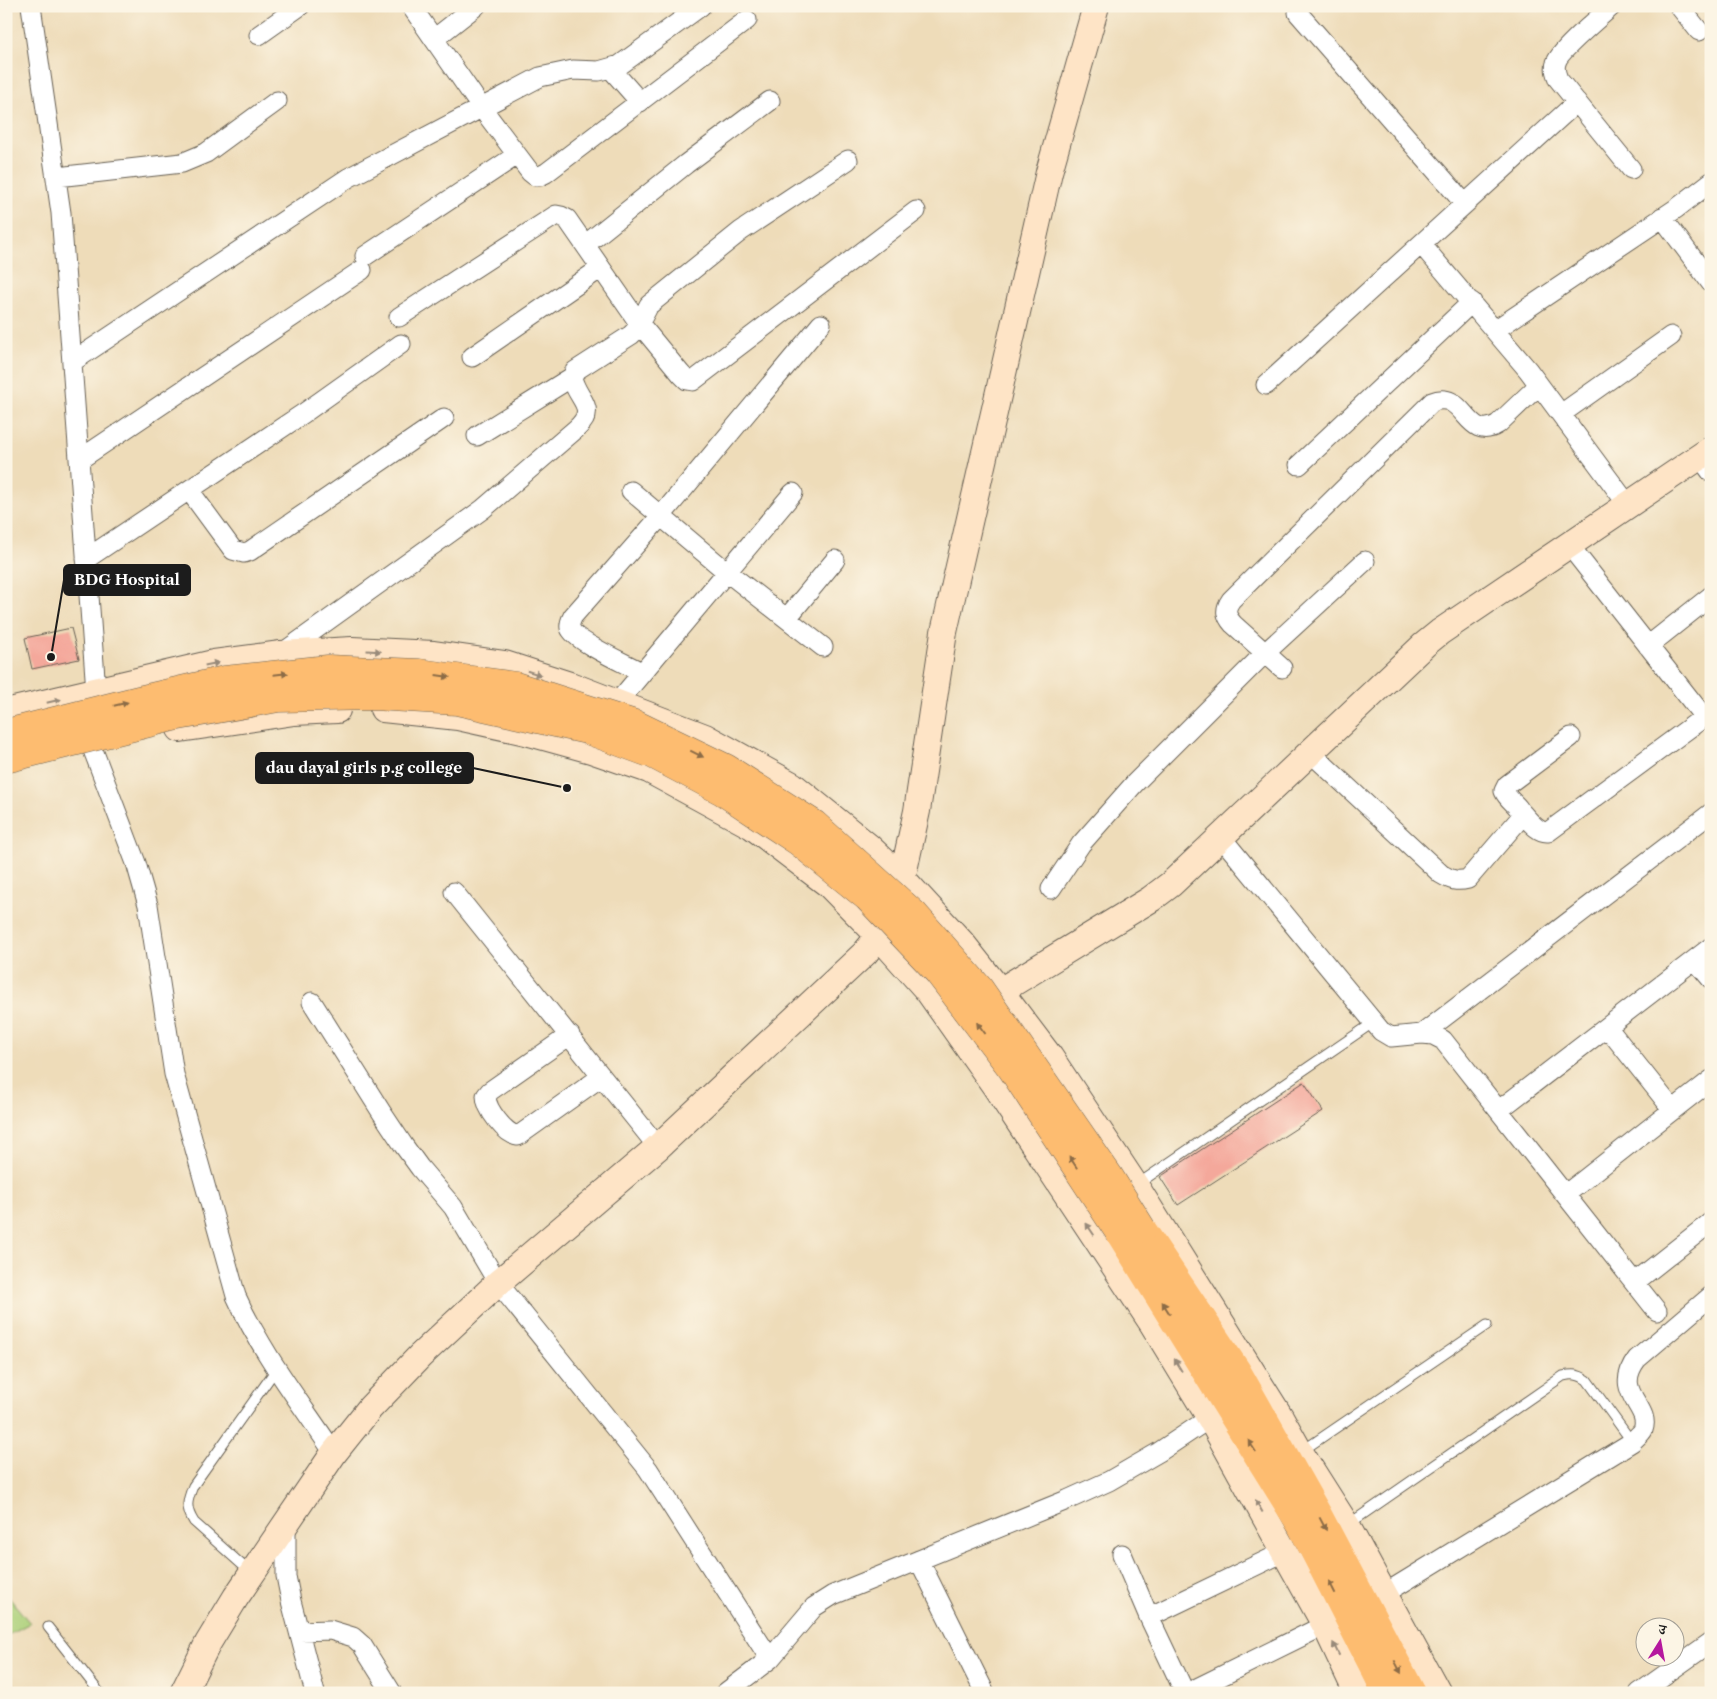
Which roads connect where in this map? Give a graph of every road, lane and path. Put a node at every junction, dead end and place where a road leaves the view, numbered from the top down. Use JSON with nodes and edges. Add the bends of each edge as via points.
{"nodes":[{"id":1,"x":31,"y":6,"type":"edge"},
{"id":2,"x":300,"y":6,"type":"edge"},
{"id":3,"x":476,"y":6,"type":"edge"},
{"id":4,"x":701,"y":6,"type":"edge"},
{"id":5,"x":1096,"y":6,"type":"edge"},
{"id":6,"x":1612,"y":6,"type":"edge"},
{"id":7,"x":1679,"y":6,"type":"edge"},
{"id":8,"x":412,"y":7,"type":"edge"},
{"id":9,"x":1298,"y":13,"type":"dead end"},
{"id":10,"x":746,"y":20,"type":"dead end"},
{"id":11,"x":1699,"y":31,"type":"dead end"},
{"id":12,"x":259,"y":35,"type":"dead end"},
{"id":13,"x":434,"y":39,"type":"junction"},
{"id":14,"x":611,"y":69,"type":"junction"},
{"id":15,"x":277,"y":101,"type":"dead end"},
{"id":16,"x":770,"y":101,"type":"dead end"},
{"id":17,"x":640,"y":102,"type":"junction"},
{"id":18,"x":1577,"y":102,"type":"junction"},
{"id":19,"x":481,"y":107,"type":"junction"},
{"id":20,"x":517,"y":155,"type":"junction"},
{"id":21,"x":848,"y":160,"type":"dead end"},
{"id":22,"x":1631,"y":169,"type":"dead end"},
{"id":23,"x":57,"y":177,"type":"junction"},
{"id":24,"x":1711,"y":182,"type":"edge"},
{"id":25,"x":1465,"y":204,"type":"junction"},
{"id":26,"x":916,"y":211,"type":"dead end"},
{"id":27,"x":1662,"y":217,"type":"junction"},
{"id":28,"x":1421,"y":244,"type":"junction"},
{"id":29,"x":585,"y":245,"type":"junction"},
{"id":30,"x":601,"y":268,"type":"junction"},
{"id":31,"x":1711,"y":283,"type":"edge"},
{"id":32,"x":1472,"y":302,"type":"junction"},
{"id":33,"x":399,"y":317,"type":"dead end"},
{"id":34,"x":640,"y":323,"type":"junction"},
{"id":35,"x":821,"y":324,"type":"dead end"},
{"id":36,"x":1495,"y":330,"type":"junction"},
{"id":37,"x":1671,"y":336,"type":"dead end"},
{"id":38,"x":401,"y":344,"type":"dead end"},
{"id":39,"x":472,"y":357,"type":"dead end"},
{"id":40,"x":72,"y":362,"type":"junction"},
{"id":41,"x":572,"y":377,"type":"junction"},
{"id":42,"x":1266,"y":385,"type":"dead end"},
{"id":43,"x":1539,"y":385,"type":"junction"},
{"id":44,"x":1561,"y":414,"type":"junction"},
{"id":45,"x":444,"y":418,"type":"dead end"},
{"id":46,"x":477,"y":436,"type":"dead end"},
{"id":47,"x":1707,"y":459,"type":"edge"},
{"id":48,"x":79,"y":460,"type":"junction"},
{"id":49,"x":1299,"y":465,"type":"dead end"},
{"id":50,"x":189,"y":490,"type":"junction"},
{"id":51,"x":631,"y":490,"type":"dead end"},
{"id":52,"x":793,"y":493,"type":"dead end"},
{"id":53,"x":1628,"y":505,"type":"junction"},
{"id":54,"x":662,"y":516,"type":"junction"},
{"id":55,"x":1569,"y":545,"type":"junction"},
{"id":56,"x":86,"y":560,"type":"junction"},
{"id":57,"x":835,"y":560,"type":"dead end"},
{"id":58,"x":1365,"y":561,"type":"dead end"},
{"id":59,"x":727,"y":572,"type":"junction"},
{"id":60,"x":1711,"y":596,"type":"edge"},
{"id":61,"x":787,"y":618,"type":"junction"},
{"id":62,"x":1648,"y":646,"type":"junction"},
{"id":63,"x":824,"y":647,"type":"dead end"},
{"id":64,"x":1265,"y":653,"type":"junction"},
{"id":65,"x":281,"y":654,"type":"junction"},
{"id":66,"x":1282,"y":668,"type":"dead end"},
{"id":67,"x":641,"y":672,"type":"junction"},
{"id":68,"x":96,"y":691,"type":"junction"},
{"id":69,"x":617,"y":702,"type":"junction"},
{"id":70,"x":6,"y":712,"type":"edge"},
{"id":71,"x":1707,"y":714,"type":"edge"},
{"id":72,"x":6,"y":733,"type":"edge"},
{"id":73,"x":1571,"y":737,"type":"dead end"},
{"id":74,"x":93,"y":750,"type":"junction"},
{"id":75,"x":1310,"y":752,"type":"junction"},
{"id":76,"x":6,"y":759,"type":"edge"},
{"id":77,"x":6,"y":771,"type":"edge"},
{"id":78,"x":1521,"y":812,"type":"junction"},
{"id":79,"x":1711,"y":813,"type":"edge"},
{"id":80,"x":1221,"y":837,"type":"junction"},
{"id":81,"x":902,"y":878,"type":"junction"},
{"id":82,"x":1051,"y":888,"type":"dead end"},
{"id":83,"x":454,"y":892,"type":"dead end"},
{"id":84,"x":879,"y":936,"type":"junction"},
{"id":85,"x":1711,"y":947,"type":"edge"},
{"id":86,"x":1695,"y":960,"type":"junction"},
{"id":87,"x":1711,"y":979,"type":"edge"},
{"id":88,"x":1000,"y":991,"type":"junction"},
{"id":89,"x":312,"y":1002,"type":"dead end"},
{"id":90,"x":1374,"y":1022,"type":"junction"},
{"id":91,"x":1607,"y":1027,"type":"junction"},
{"id":92,"x":1422,"y":1034,"type":"junction"},
{"id":93,"x":570,"y":1035,"type":"junction"},
{"id":94,"x":601,"y":1077,"type":"junction"},
{"id":95,"x":1711,"y":1080,"type":"edge"},
{"id":96,"x":1499,"y":1110,"type":"junction"},
{"id":97,"x":1673,"y":1110,"type":"junction"},
{"id":98,"x":658,"y":1147,"type":"junction"},
{"id":99,"x":1136,"y":1185,"type":"junction"},
{"id":100,"x":1566,"y":1194,"type":"junction"},
{"id":101,"x":1711,"y":1222,"type":"edge"},
{"id":102,"x":1130,"y":1230,"type":"junction"},
{"id":103,"x":1635,"y":1282,"type":"junction"},
{"id":104,"x":498,"y":1283,"type":"junction"},
{"id":105,"x":1711,"y":1296,"type":"edge"},
{"id":106,"x":1657,"y":1311,"type":"dead end"},
{"id":107,"x":1487,"y":1325,"type":"dead end"},
{"id":108,"x":277,"y":1368,"type":"junction"},
{"id":109,"x":1210,"y":1418,"type":"junction"},
{"id":110,"x":1632,"y":1442,"type":"junction"},
{"id":111,"x":1300,"y":1452,"type":"junction"},
{"id":112,"x":334,"y":1453,"type":"junction"},
{"id":113,"x":286,"y":1524,"type":"junction"},
{"id":114,"x":1347,"y":1526,"type":"junction"},
{"id":115,"x":1284,"y":1552,"type":"junction"},
{"id":116,"x":1122,"y":1554,"type":"dead end"},
{"id":117,"x":919,"y":1560,"type":"junction"},
{"id":118,"x":252,"y":1573,"type":"junction"},
{"id":119,"x":1384,"y":1594,"type":"junction"},
{"id":120,"x":1149,"y":1617,"type":"junction"},
{"id":121,"x":1324,"y":1624,"type":"junction"},
{"id":122,"x":48,"y":1627,"type":"dead end"},
{"id":123,"x":300,"y":1631,"type":"junction"},
{"id":124,"x":1711,"y":1642,"type":"edge"},
{"id":125,"x":770,"y":1659,"type":"junction"},
{"id":126,"x":100,"y":1693,"type":"edge"},
{"id":127,"x":183,"y":1693,"type":"edge"},
{"id":128,"x":316,"y":1693,"type":"edge"},
{"id":129,"x":392,"y":1693,"type":"edge"},
{"id":130,"x":725,"y":1693,"type":"edge"},
{"id":131,"x":985,"y":1693,"type":"edge"},
{"id":132,"x":1186,"y":1693,"type":"edge"},
{"id":133,"x":1357,"y":1693,"type":"edge"},
{"id":134,"x":1387,"y":1693,"type":"edge"},
{"id":135,"x":1412,"y":1693,"type":"edge"},
{"id":136,"x":1438,"y":1693,"type":"edge"},
{"id":137,"x":1639,"y":1693,"type":"edge"}],
"edges":[{"from":1,"to":23,"type":"street"},
{"from":2,"to":12,"type":"street"},
{"from":3,"to":13,"type":"street"},
{"from":4,"to":14,"type":"street"},
{"from":5,"to":81,"type":"main road","via":[[1049,172],[944,632],[917,811]]},
{"from":6,"to":18,"type":"street","via":[[1556,62],[1558,79]]},
{"from":7,"to":11,"type":"street"},
{"from":8,"to":13,"type":"street"},
{"from":9,"to":25,"type":"street"},
{"from":10,"to":17,"type":"street"},
{"from":13,"to":19,"type":"street"},
{"from":14,"to":17,"type":"street"},
{"from":14,"to":19,"type":"street","via":[[573,70],[540,77]]},
{"from":15,"to":23,"type":"street","via":[[194,159]]},
{"from":16,"to":29,"type":"street"},
{"from":17,"to":20,"type":"street","via":[[540,176],[530,172]]},
{"from":18,"to":22,"type":"street"},
{"from":18,"to":25,"type":"street"},
{"from":19,"to":20,"type":"street"},
{"from":19,"to":40,"type":"street","via":[[348,178]]},
{"from":20,"to":48,"type":"street"},
{"from":21,"to":34,"type":"street","via":[[742,231],[649,305]]},
{"from":23,"to":40,"type":"street"},
{"from":24,"to":27,"type":"street"},
{"from":25,"to":28,"type":"street"},
{"from":26,"to":34,"type":"street","via":[[692,381],[681,374]]},
{"from":27,"to":31,"type":"street"},
{"from":27,"to":36,"type":"street"},
{"from":28,"to":32,"type":"street"},
{"from":28,"to":42,"type":"street"},
{"from":29,"to":30,"type":"street"},
{"from":29,"to":33,"type":"street","via":[[567,219],[556,215]]},
{"from":30,"to":34,"type":"street"},
{"from":30,"to":39,"type":"street"},
{"from":32,"to":36,"type":"street"},
{"from":32,"to":49,"type":"street"},
{"from":34,"to":41,"type":"street","via":[[631,335],[575,371]]},
{"from":35,"to":54,"type":"street"},
{"from":36,"to":43,"type":"street"},
{"from":37,"to":44,"type":"street"},
{"from":38,"to":50,"type":"street"},
{"from":40,"to":48,"type":"street"},
{"from":41,"to":46,"type":"street"},
{"from":41,"to":65,"type":"street","via":[[586,406],[588,415],[583,422],[483,509]]},
{"from":43,"to":44,"type":"street"},
{"from":43,"to":64,"type":"street","via":[[1490,429],[1481,429],[1448,400],[1441,398],[1424,409],[1226,606],[1227,617]]},
{"from":44,"to":53,"type":"street"},
{"from":45,"to":50,"type":"street","via":[[244,553],[234,550]]},
{"from":47,"to":53,"type":"main road"},
{"from":48,"to":56,"type":"street"},
{"from":50,"to":56,"type":"street"},
{"from":51,"to":54,"type":"street"},
{"from":52,"to":59,"type":"street"},
{"from":53,"to":55,"type":"main road"},
{"from":54,"to":59,"type":"street"},
{"from":54,"to":67,"type":"street","via":[[569,623],[578,638]]},
{"from":55,"to":62,"type":"street"},
{"from":55,"to":75,"type":"main road","via":[[1440,632]]},
{"from":56,"to":68,"type":"street"},
{"from":57,"to":61,"type":"street"},
{"from":58,"to":64,"type":"street"},
{"from":59,"to":61,"type":"street"},
{"from":59,"to":67,"type":"street"},
{"from":60,"to":62,"type":"street"},
{"from":61,"to":63,"type":"street"},
{"from":62,"to":71,"type":"street"},
{"from":64,"to":66,"type":"street"},
{"from":64,"to":82,"type":"street","via":[[1135,783],[1081,844]]},
{"from":68,"to":65,"type":"main road","one_way":true,"via":[[214,664]]},
{"from":65,"to":69,"type":"main road","one_way":true,"via":[[352,650],[434,654],[505,664]]},
{"from":67,"to":69,"type":"street"},
{"from":70,"to":68,"type":"main road","one_way":true},
{"from":69,"to":81,"type":"main road","via":[[705,737],[792,785]]},
{"from":71,"to":78,"type":"street","via":[[1548,832],[1539,830]]},
{"from":72,"to":102,"type":"main road","one_way":true,"bridge":true,"via":[[225,680],[328,669],[419,673],[516,686],[635,724],[726,768],[814,824],[915,915],[979,988],[1109,1176]]},
{"from":73,"to":78,"type":"street","via":[[1505,788],[1506,796]]},
{"from":74,"to":77,"type":"main road"},
{"from":74,"to":84,"type":"main road","via":[[179,729],[294,712],[377,708],[458,717],[526,732],[649,770],[752,826],[828,884]]},
{"from":74,"to":108,"type":"street","via":[[136,863],[148,905],[174,1074],[236,1296]]},
{"from":75,"to":78,"type":"street","via":[[1441,874],[1459,882],[1468,879],[1519,820]]},
{"from":75,"to":80,"type":"main road"},
{"from":102,"to":76,"type":"main road","one_way":true,"bridge":true,"via":[[938,972],[867,897],[799,842],[730,796],[652,754],[587,730],[457,701],[374,696],[278,698],[173,717]]},
{"from":79,"to":92,"type":"street"},
{"from":80,"to":88,"type":"main road","via":[[1151,899]]},
{"from":80,"to":90,"type":"street"},
{"from":81,"to":84,"type":"main road","via":[[889,920]]},
{"from":81,"to":88,"type":"main road","via":[[962,943]]},
{"from":83,"to":93,"type":"street"},
{"from":84,"to":98,"type":"main road","via":[[865,953]]},
{"from":109,"to":84,"type":"main road","one_way":true,"via":[[1152,1323],[995,1086],[928,991]]},
{"from":85,"to":86,"type":"street"},
{"from":86,"to":87,"type":"street"},
{"from":86,"to":91,"type":"street"},
{"from":88,"to":99,"type":"main road","via":[[1050,1056]]},
{"from":89,"to":104,"type":"street","via":[[404,1146],[453,1207]]},
{"from":90,"to":92,"type":"street","via":[[1391,1036]]},
{"from":90,"to":99,"type":"lane"},
{"from":91,"to":96,"type":"street"},
{"from":91,"to":97,"type":"street"},
{"from":92,"to":96,"type":"street","via":[[1443,1040]]},
{"from":93,"to":94,"type":"street"},
{"from":93,"to":94,"type":"street","via":[[490,1091],[486,1096],[488,1108],[508,1132],[518,1136]]},
{"from":94,"to":98,"type":"street"},
{"from":95,"to":97,"type":"street"},
{"from":96,"to":100,"type":"street"},
{"from":97,"to":100,"type":"street"},
{"from":98,"to":104,"type":"main road"},
{"from":99,"to":111,"type":"main road"},
{"from":100,"to":103,"type":"street"},
{"from":101,"to":103,"type":"street"},
{"from":134,"to":102,"type":"main road","one_way":true,"via":[[1301,1525]]},
{"from":102,"to":135,"type":"main road","one_way":true,"via":[[1237,1371]]},
{"from":103,"to":106,"type":"street"},
{"from":104,"to":112,"type":"main road","via":[[420,1356],[370,1408]]},
{"from":104,"to":125,"type":"street","via":[[648,1469]]},
{"from":105,"to":110,"type":"street","via":[[1630,1368],[1627,1376],[1629,1389],[1644,1421],[1643,1430]]},
{"from":107,"to":111,"type":"lane"},
{"from":108,"to":112,"type":"street"},
{"from":108,"to":118,"type":"lane","via":[[193,1486],[188,1499],[188,1513],[194,1522]]},
{"from":115,"to":109,"type":"main road","one_way":true},
{"from":109,"to":117,"type":"street","via":[[1109,1481]]},
{"from":110,"to":114,"type":"lane","via":[[1587,1380],[1579,1375],[1563,1376]]},
{"from":110,"to":119,"type":"street"},
{"from":111,"to":114,"type":"main road"},
{"from":112,"to":113,"type":"main road"},
{"from":113,"to":118,"type":"main road"},
{"from":113,"to":123,"type":"street","via":[[286,1576]]},
{"from":114,"to":119,"type":"main road"},
{"from":115,"to":120,"type":"street"},
{"from":115,"to":121,"type":"main road"},
{"from":116,"to":120,"type":"street"},
{"from":117,"to":125,"type":"street","via":[[820,1603]]},
{"from":117,"to":131,"type":"street"},
{"from":118,"to":127,"type":"main road","via":[[208,1643]]},
{"from":119,"to":136,"type":"main road"},
{"from":120,"to":132,"type":"street"},
{"from":121,"to":132,"type":"street"},
{"from":133,"to":121,"type":"main road","one_way":true},
{"from":122,"to":126,"type":"lane"},
{"from":123,"to":128,"type":"street"},
{"from":123,"to":129,"type":"street","via":[[330,1630],[353,1637],[362,1645]]},
{"from":124,"to":137,"type":"street"},
{"from":125,"to":130,"type":"street"}]}
